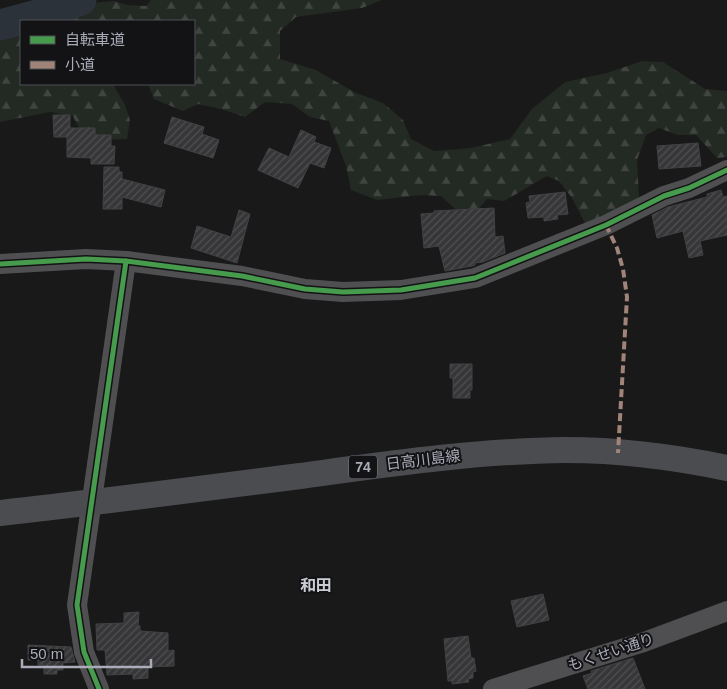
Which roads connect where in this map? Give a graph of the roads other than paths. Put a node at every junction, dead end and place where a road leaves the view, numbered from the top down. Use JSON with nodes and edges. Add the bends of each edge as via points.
{"nodes":[{"id":1,"x":727,"y":170,"type":"edge"},
{"id":2,"x":126,"y":261,"type":"junction"},
{"id":3,"x":0,"y":264,"type":"edge"},
{"id":4,"x":727,"y":468,"type":"edge"},
{"id":5,"x":91,"y":503,"type":"junction"},
{"id":6,"x":0,"y":513,"type":"edge"},
{"id":7,"x":727,"y":611,"type":"edge"},
{"id":8,"x":99,"y":689,"type":"edge"},
{"id":9,"x":493,"y":689,"type":"edge"}],
"edges":[{"from":1,"to":2,"type":"street","via":[[606,225],[475,278],[433,286],[362,291],[304,289],[242,276]]},
{"from":2,"to":3,"type":"street","via":[[86,259]]},
{"from":2,"to":5,"type":"street"},
{"from":4,"to":5,"type":"main road","name":"日高川島線","number":"74","via":[[642,454],[568,450],[502,452]]},
{"from":5,"to":6,"type":"main road","name":"日高川島線","number":"74"},
{"from":5,"to":8,"type":"street","via":[[77,605],[84,652]]},
{"from":7,"to":9,"type":"street","name":"もくせい通り","via":[[644,642]]}]}
